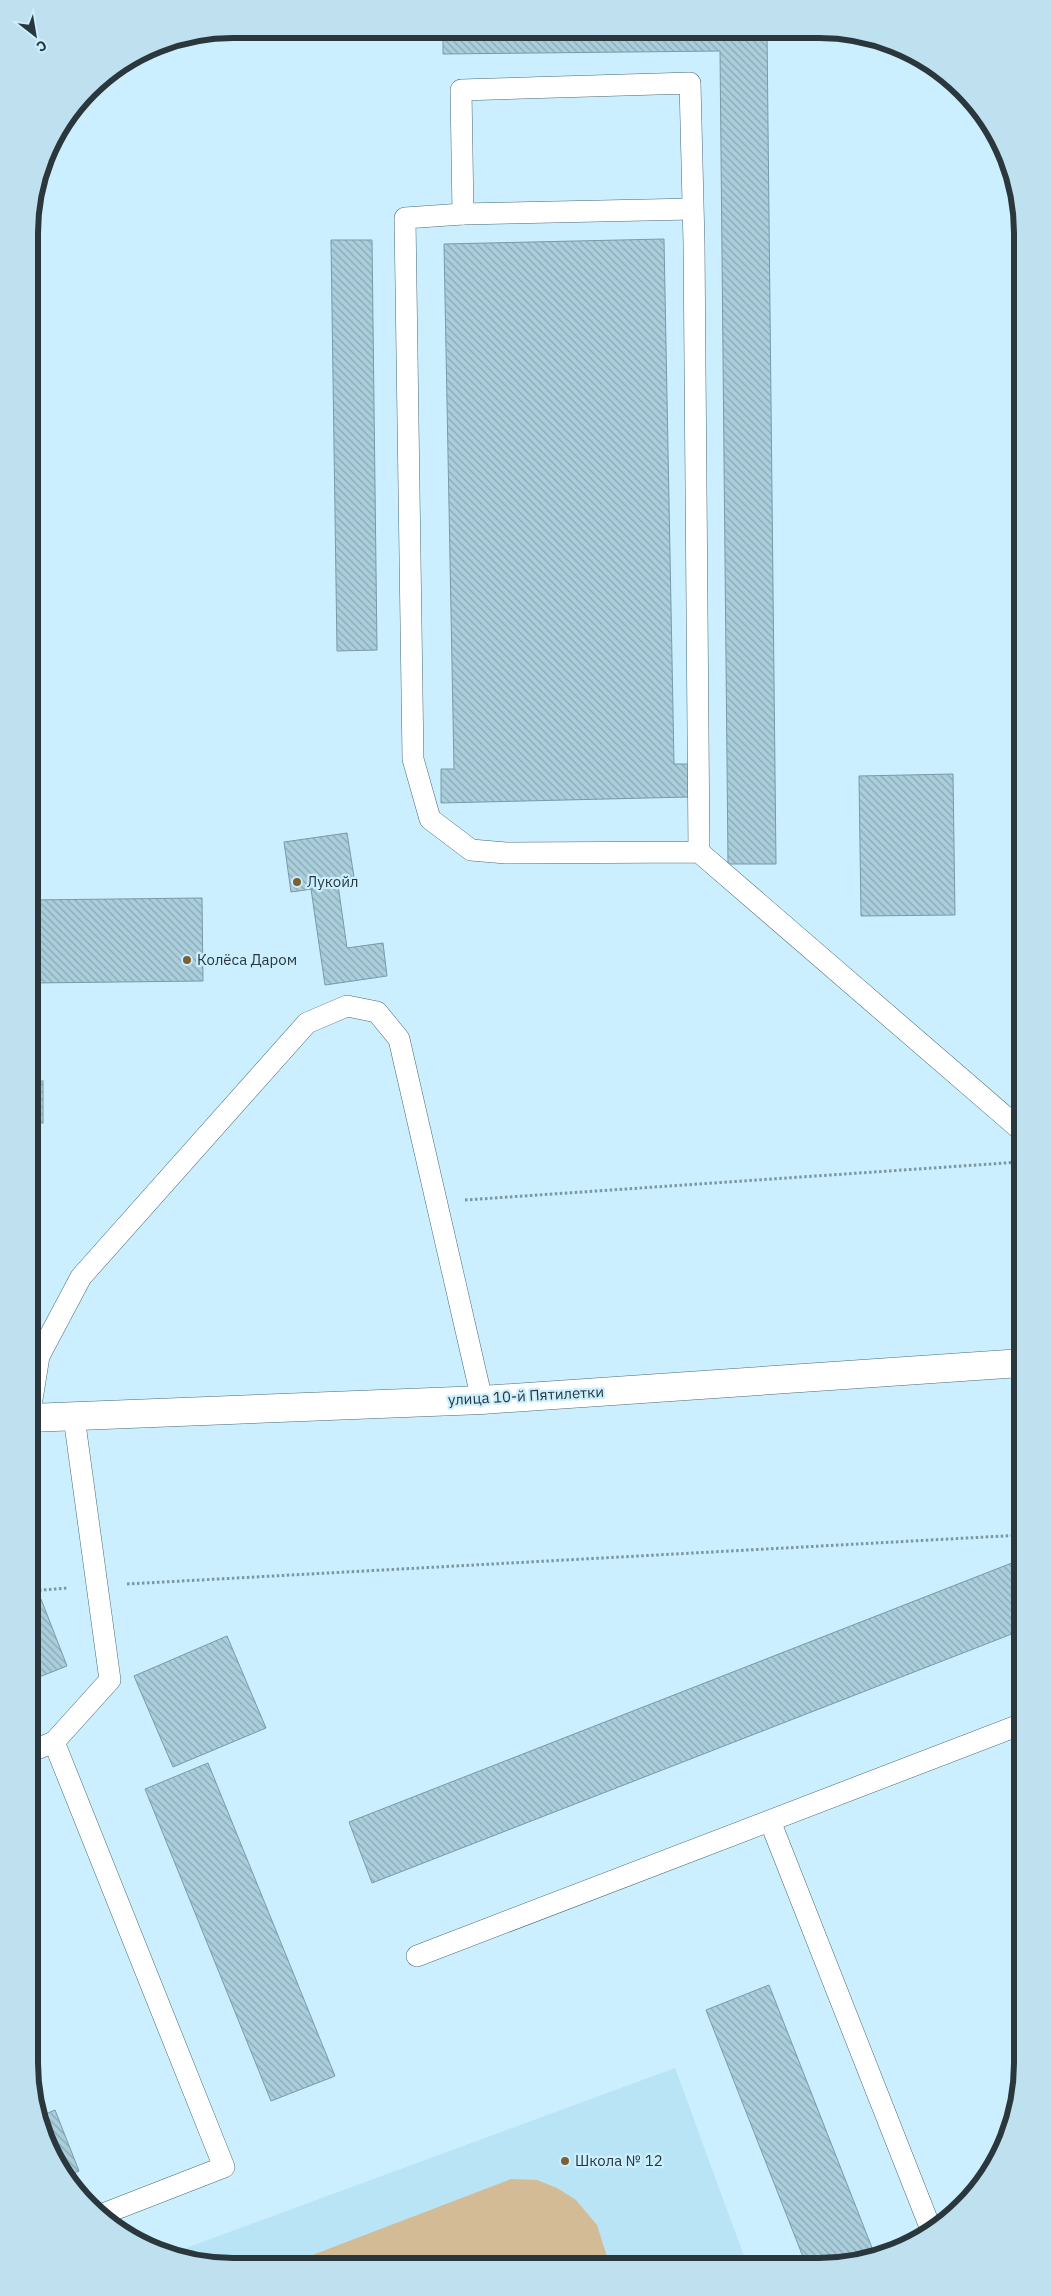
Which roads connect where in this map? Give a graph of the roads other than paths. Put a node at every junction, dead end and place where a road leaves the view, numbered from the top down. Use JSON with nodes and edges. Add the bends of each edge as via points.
{"nodes":[{"id":1,"x":692,"y":209,"type":"junction"},
{"id":2,"x":463,"y":214,"type":"junction"},
{"id":3,"x":699,"y":852,"type":"junction"},
{"id":4,"x":1014,"y":1124,"type":"edge"},
{"id":5,"x":38,"y":1362,"type":"edge"},
{"id":6,"x":1014,"y":1365,"type":"edge"},
{"id":7,"x":482,"y":1400,"type":"junction"},
{"id":8,"x":74,"y":1417,"type":"junction"},
{"id":9,"x":38,"y":1418,"type":"edge"},
{"id":10,"x":1014,"y":1727,"type":"edge"},
{"id":11,"x":54,"y":1742,"type":"junction"},
{"id":12,"x":38,"y":1748,"type":"edge"},
{"id":13,"x":770,"y":1821,"type":"junction"},
{"id":14,"x":417,"y":1956,"type":"dead end"},
{"id":15,"x":107,"y":2212,"type":"edge"},
{"id":16,"x":929,"y":2224,"type":"edge"}],
"edges":[{"from":1,"to":2,"type":"lane"},
{"from":1,"to":2,"type":"lane","via":[[690,83],[461,90]]},
{"from":1,"to":3,"type":"lane"},
{"from":2,"to":3,"type":"lane","via":[[405,218],[413,759],[430,819],[471,850],[506,853]]},
{"from":3,"to":4,"type":"lane"},
{"from":5,"to":7,"type":"lane","via":[[81,1277],[308,1024],[347,1006],[377,1012],[399,1039]]},
{"from":6,"to":7,"type":"main road","name":"улица 10-й Пятилетки"},
{"from":7,"to":8,"type":"main road","name":"улица 10-й Пятилетки"},
{"from":8,"to":9,"type":"main road","name":"улица 10-й Пятилетки"},
{"from":8,"to":11,"type":"lane","via":[[110,1680]]},
{"from":10,"to":13,"type":"lane"},
{"from":11,"to":12,"type":"lane"},
{"from":11,"to":15,"type":"lane","via":[[224,2167]]},
{"from":13,"to":14,"type":"lane"},
{"from":13,"to":16,"type":"lane"}]}
